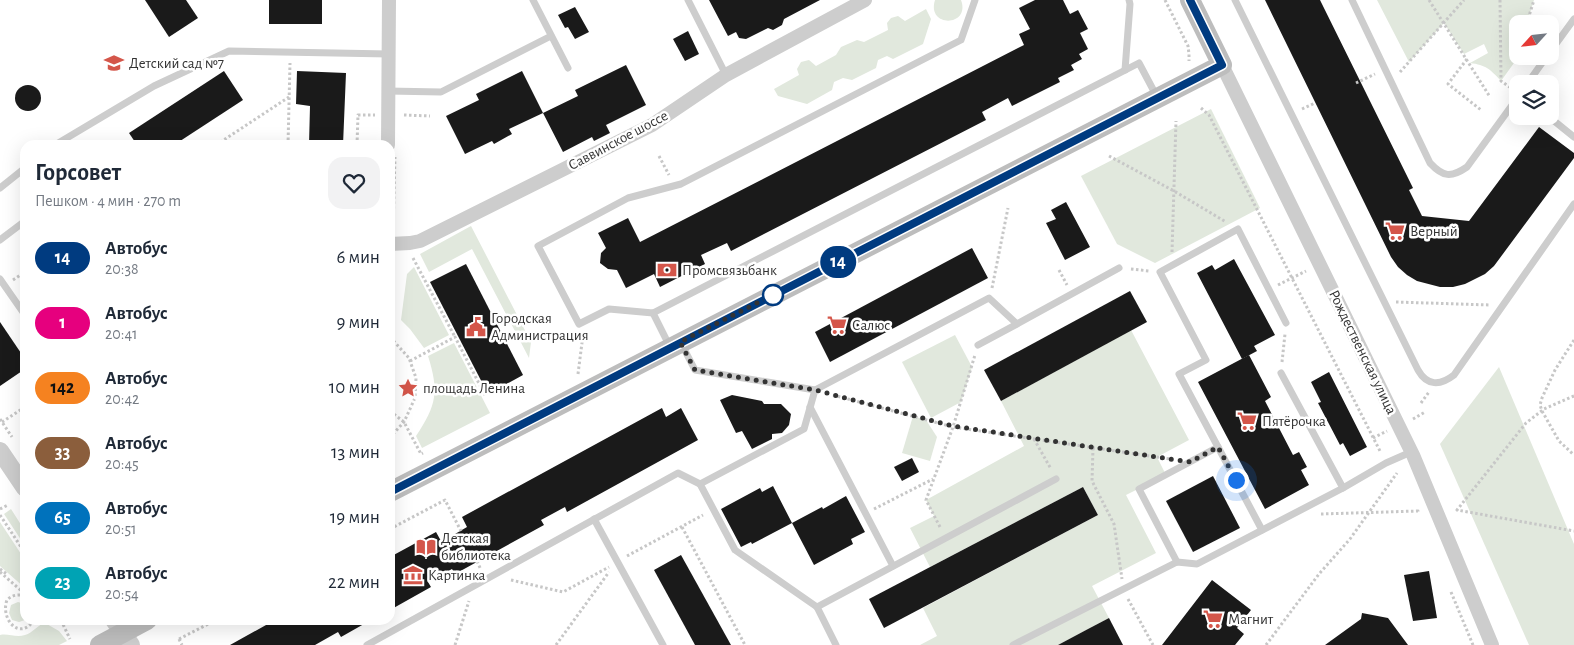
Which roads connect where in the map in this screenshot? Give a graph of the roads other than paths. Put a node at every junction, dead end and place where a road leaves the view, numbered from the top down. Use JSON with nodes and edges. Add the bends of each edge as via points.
{"nodes":[{"id":1,"x":389,"y":0,"type":"edge"},
{"id":2,"x":534,"y":0,"type":"edge"},
{"id":3,"x":688,"y":0,"type":"edge"},
{"id":4,"x":865,"y":0,"type":"edge"},
{"id":5,"x":975,"y":0,"type":"edge"},
{"id":6,"x":1128,"y":0,"type":"edge"},
{"id":7,"x":1190,"y":0,"type":"edge"},
{"id":8,"x":1235,"y":0,"type":"edge"},
{"id":9,"x":1352,"y":0,"type":"edge"},
{"id":10,"x":1574,"y":19,"type":"edge"},
{"id":11,"x":551,"y":36,"type":"junction"},
{"id":12,"x":1559,"y":40,"type":"edge"},
{"id":13,"x":389,"y":54,"type":"junction"},
{"id":14,"x":1222,"y":65,"type":"junction"},
{"id":15,"x":568,"y":68,"type":"dead end"},
{"id":16,"x":1126,"y":70,"type":"junction"},
{"id":17,"x":726,"y":75,"type":"junction"},
{"id":18,"x":388,"y":91,"type":"junction"},
{"id":19,"x":1157,"y":98,"type":"junction"},
{"id":20,"x":1509,"y":109,"type":"edge"},
{"id":21,"x":1559,"y":125,"type":"edge"},
{"id":22,"x":1574,"y":137,"type":"edge"},
{"id":23,"x":63,"y":140,"type":"edge"},
{"id":24,"x":390,"y":140,"type":"edge"},
{"id":25,"x":20,"y":172,"type":"edge"},
{"id":26,"x":0,"y":188,"type":"edge"},
{"id":27,"x":1574,"y":204,"type":"edge"},
{"id":28,"x":20,"y":226,"type":"edge"},
{"id":29,"x":0,"y":240,"type":"edge"},
{"id":30,"x":395,"y":240,"type":"edge"},
{"id":31,"x":1119,"y":268,"type":"road end"},
{"id":32,"x":0,"y":279,"type":"edge"},
{"id":33,"x":20,"y":308,"type":"edge"},
{"id":34,"x":653,"y":313,"type":"junction"},
{"id":35,"x":1286,"y":323,"type":"road end"},
{"id":36,"x":1017,"y":324,"type":"junction"},
{"id":37,"x":675,"y":345,"type":"junction"},
{"id":38,"x":978,"y":345,"type":"road end"},
{"id":39,"x":1281,"y":373,"type":"road end"},
{"id":40,"x":815,"y":390,"type":"junction"},
{"id":41,"x":810,"y":407,"type":"junction"},
{"id":42,"x":1218,"y":447,"type":"junction"},
{"id":43,"x":0,"y":451,"type":"edge"},
{"id":44,"x":1412,"y":452,"type":"junction"},
{"id":45,"x":1056,"y":479,"type":"road end"},
{"id":46,"x":20,"y":481,"type":"edge"},
{"id":47,"x":700,"y":484,"type":"junction"},
{"id":48,"x":1343,"y":488,"type":"junction"},
{"id":49,"x":395,"y":489,"type":"edge"},
{"id":50,"x":594,"y":519,"type":"junction"},
{"id":51,"x":1262,"y":530,"type":"junction"},
{"id":52,"x":1177,"y":562,"type":"junction"},
{"id":53,"x":893,"y":566,"type":"junction"},
{"id":54,"x":817,"y":607,"type":"junction"},
{"id":55,"x":137,"y":625,"type":"edge"},
{"id":56,"x":122,"y":632,"type":"edge"},
{"id":57,"x":100,"y":645,"type":"edge"},
{"id":58,"x":367,"y":645,"type":"edge"},
{"id":59,"x":662,"y":645,"type":"edge"},
{"id":60,"x":836,"y":645,"type":"edge"},
{"id":61,"x":1013,"y":645,"type":"edge"},
{"id":62,"x":1492,"y":645,"type":"edge"}],
"edges":[{"from":1,"to":13,"type":"street"},
{"from":2,"to":11,"type":"lane"},
{"from":3,"to":17,"type":"lane"},
{"from":4,"to":17,"type":"street","name":"Саввинское шоссе"},
{"from":5,"to":34,"type":"lane","via":[[961,40],[698,176],[675,186],[628,198],[538,246],[579,324],[609,309]]},
{"from":6,"to":16,"type":"lane"},
{"from":7,"to":14,"type":"main road"},
{"from":8,"to":27,"type":"lane","via":[[1422,377],[1428,381],[1446,381],[1454,375]]},
{"from":9,"to":20,"type":"lane","via":[[1430,163],[1438,172],[1448,175],[1467,167]]},
{"from":10,"to":12,"type":"lane"},
{"from":11,"to":15,"type":"lane"},
{"from":11,"to":18,"type":"lane","via":[[441,92]]},
{"from":13,"to":18,"type":"street"},
{"from":13,"to":23,"type":"lane","via":[[229,52],[154,86]]},
{"from":14,"to":19,"type":"main road"},
{"from":14,"to":44,"type":"street","name":"Рождественская улица"},
{"from":16,"to":19,"type":"lane","via":[[1139,63]]},
{"from":16,"to":34,"type":"lane"},
{"from":17,"to":30,"type":"street","name":"Саввинское шоссе","via":[[652,125],[420,241],[406,244]]},
{"from":18,"to":24,"type":"street"},
{"from":19,"to":37,"type":"main road"},
{"from":21,"to":22,"type":"lane"},
{"from":25,"to":26,"type":"lane"},
{"from":28,"to":29,"type":"lane"},
{"from":31,"to":36,"type":"lane"},
{"from":32,"to":33,"type":"lane"},
{"from":34,"to":37,"type":"lane"},
{"from":35,"to":42,"type":"lane","via":[[1238,229],[1160,272],[1206,360],[1180,374]]},
{"from":36,"to":38,"type":"lane"},
{"from":36,"to":40,"type":"lane","via":[[990,298]]},
{"from":37,"to":40,"type":"lane","via":[[695,370]]},
{"from":37,"to":49,"type":"main road"},
{"from":39,"to":48,"type":"lane"},
{"from":40,"to":41,"type":"lane"},
{"from":41,"to":47,"type":"lane","via":[[804,429]]},
{"from":41,"to":53,"type":"lane"},
{"from":42,"to":51,"type":"lane"},
{"from":42,"to":52,"type":"lane","via":[[1139,489]]},
{"from":43,"to":46,"type":"street"},
{"from":44,"to":48,"type":"lane"},
{"from":44,"to":62,"type":"street","name":"Рождественская улица"},
{"from":45,"to":53,"type":"lane"},
{"from":47,"to":50,"type":"lane","via":[[678,473]]},
{"from":47,"to":54,"type":"lane","via":[[735,550]]},
{"from":48,"to":51,"type":"lane"},
{"from":50,"to":58,"type":"lane"},
{"from":50,"to":59,"type":"lane"},
{"from":51,"to":52,"type":"lane","via":[[1197,564]]},
{"from":52,"to":61,"type":"lane"},
{"from":53,"to":54,"type":"lane"},
{"from":54,"to":60,"type":"lane"},
{"from":55,"to":56,"type":"main road"},
{"from":56,"to":57,"type":"main road"}]}
